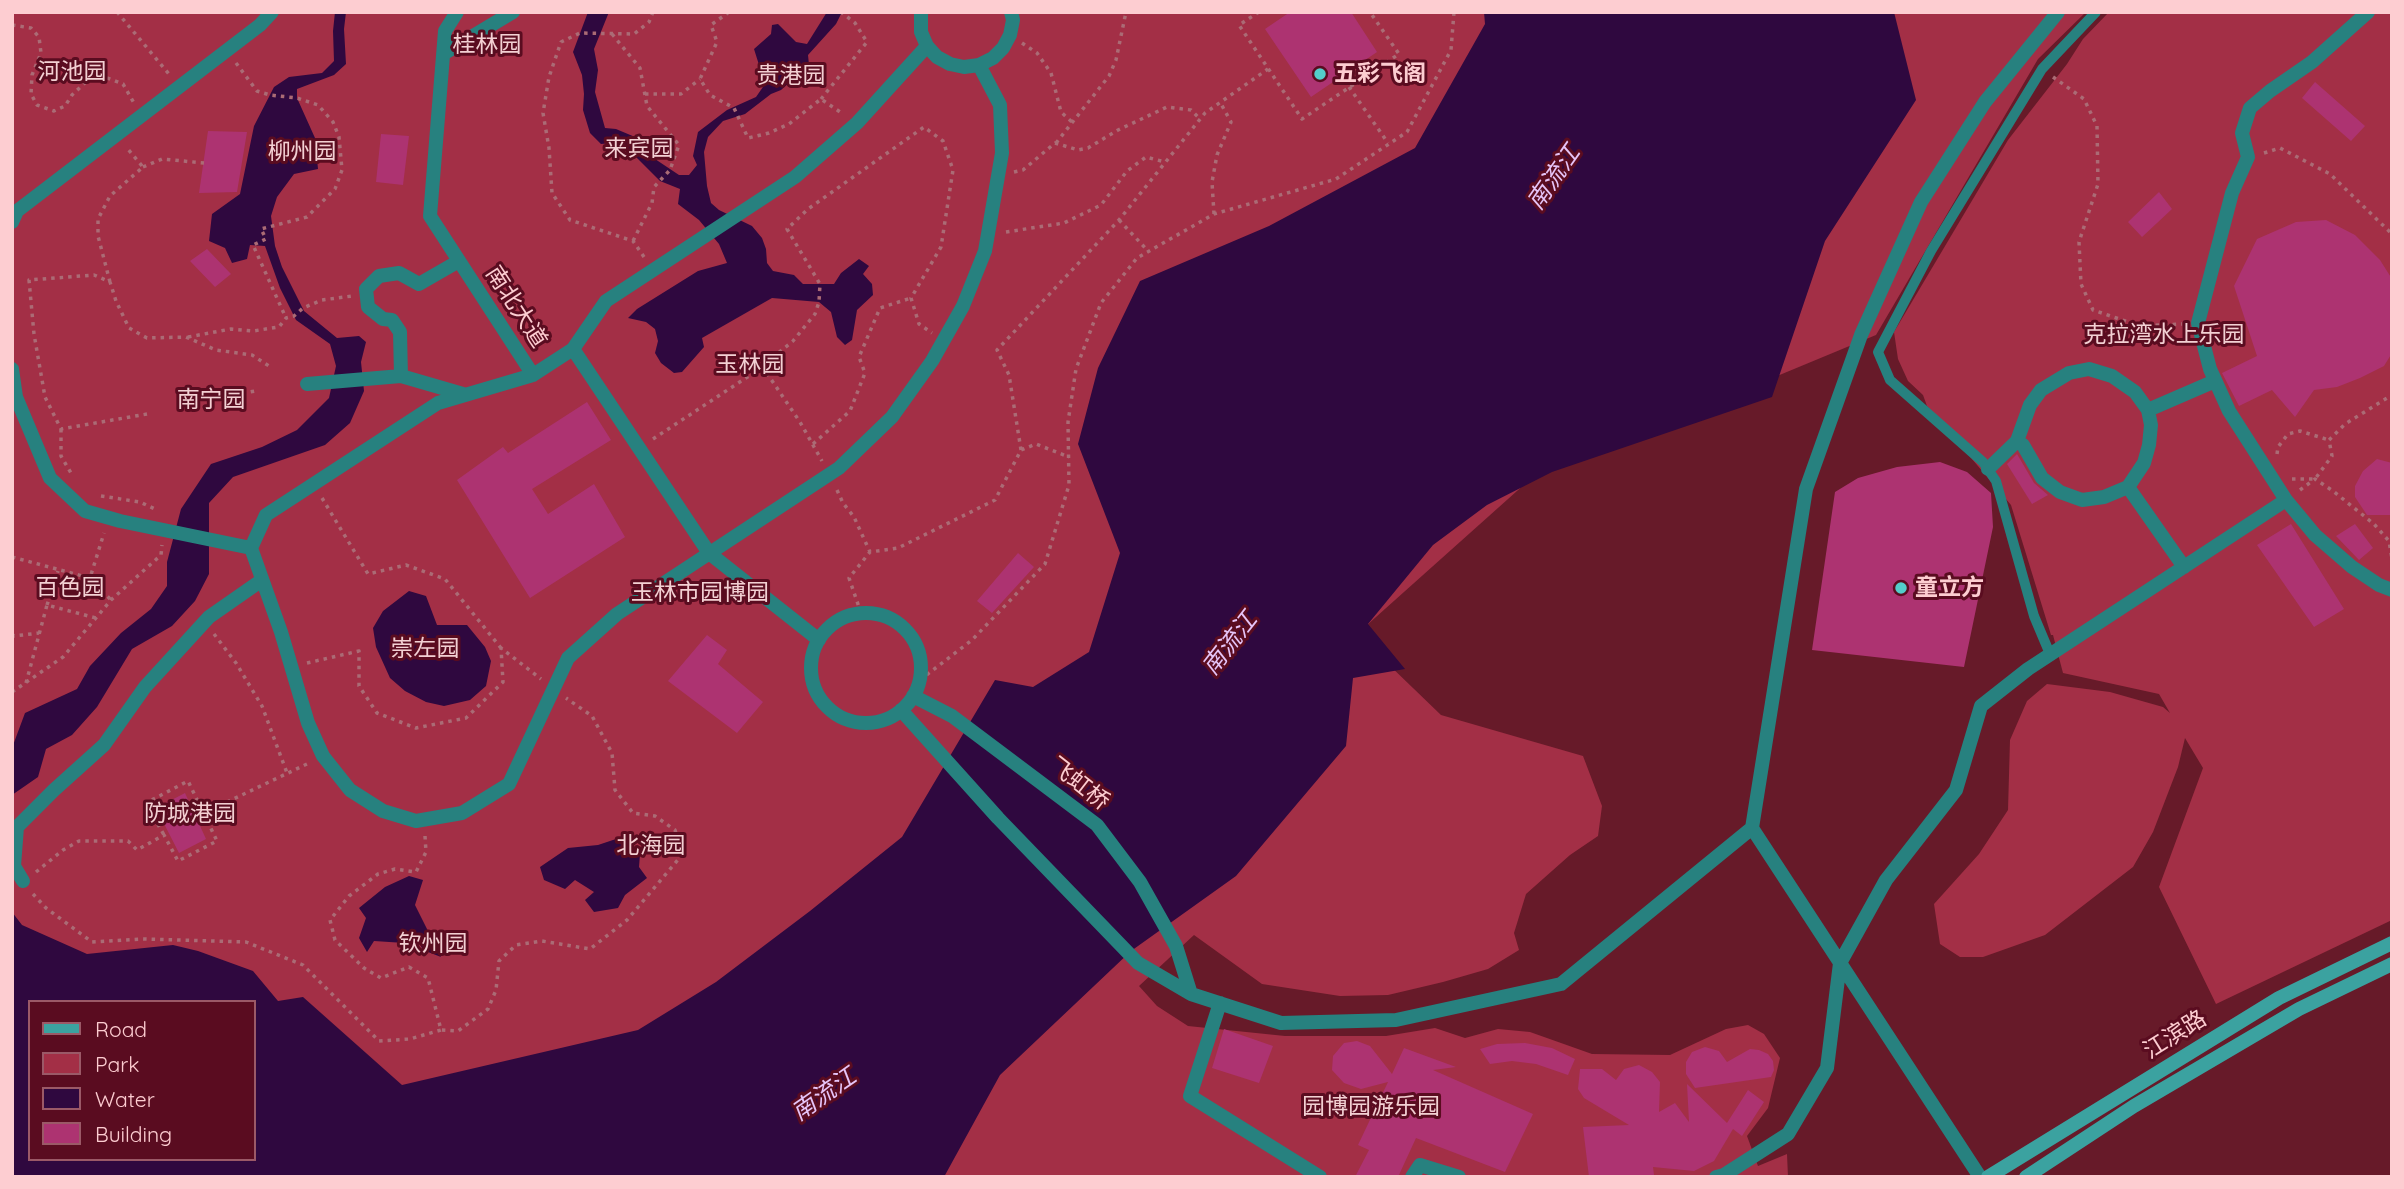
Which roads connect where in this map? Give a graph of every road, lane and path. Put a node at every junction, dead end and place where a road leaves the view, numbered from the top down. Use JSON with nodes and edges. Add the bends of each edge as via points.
{"nodes":[{"id":1,"x":117,"y":12,"type":"edge"},
{"id":2,"x":272,"y":12,"type":"edge"},
{"id":3,"x":457,"y":12,"type":"edge"},
{"id":4,"x":513,"y":12,"type":"edge"},
{"id":5,"x":653,"y":12,"type":"edge"},
{"id":6,"x":729,"y":12,"type":"edge"},
{"id":7,"x":842,"y":12,"type":"edge"},
{"id":8,"x":921,"y":12,"type":"edge"},
{"id":9,"x":1011,"y":12,"type":"edge"},
{"id":10,"x":1126,"y":12,"type":"edge"},
{"id":11,"x":1259,"y":12,"type":"edge"},
{"id":12,"x":1370,"y":12,"type":"edge"},
{"id":13,"x":1454,"y":12,"type":"edge"},
{"id":14,"x":2058,"y":12,"type":"edge"},
{"id":15,"x":2096,"y":12,"type":"edge"},
{"id":16,"x":2368,"y":12,"type":"edge"},
{"id":17,"x":12,"y":24,"type":"edge"},
{"id":18,"x":612,"y":34,"type":"junction"},
{"id":19,"x":1010,"y":35,"type":"junction"},
{"id":20,"x":927,"y":46,"type":"junction"},
{"id":21,"x":227,"y":50,"type":"junction"},
{"id":22,"x":443,"y":54,"type":"junction"},
{"id":23,"x":979,"y":65,"type":"junction"},
{"id":24,"x":1268,"y":69,"type":"junction"},
{"id":25,"x":2042,"y":69,"type":"junction"},
{"id":26,"x":700,"y":79,"type":"junction"},
{"id":27,"x":179,"y":87,"type":"junction"},
{"id":28,"x":1349,"y":87,"type":"junction"},
{"id":29,"x":645,"y":94,"type":"junction"},
{"id":30,"x":821,"y":99,"type":"junction"},
{"id":31,"x":1220,"y":102,"type":"junction"},
{"id":32,"x":144,"y":114,"type":"junction"},
{"id":33,"x":1200,"y":119,"type":"junction"},
{"id":34,"x":857,"y":123,"type":"junction"},
{"id":35,"x":1073,"y":123,"type":"junction"},
{"id":36,"x":116,"y":135,"type":"junction"},
{"id":37,"x":1055,"y":143,"type":"junction"},
{"id":38,"x":1388,"y":144,"type":"junction"},
{"id":39,"x":2249,"y":157,"type":"junction"},
{"id":40,"x":1165,"y":162,"type":"junction"},
{"id":41,"x":204,"y":163,"type":"dead end"},
{"id":42,"x":143,"y":167,"type":"junction"},
{"id":43,"x":999,"y":174,"type":"junction"},
{"id":44,"x":1214,"y":214,"type":"junction"},
{"id":45,"x":1119,"y":220,"type":"junction"},
{"id":46,"x":12,"y":222,"type":"edge"},
{"id":47,"x":2392,"y":234,"type":"edge"},
{"id":48,"x":988,"y":236,"type":"junction"},
{"id":49,"x":634,"y":241,"type":"junction"},
{"id":50,"x":1149,"y":251,"type":"junction"},
{"id":51,"x":459,"y":261,"type":"junction"},
{"id":52,"x":653,"y":270,"type":"junction"},
{"id":53,"x":110,"y":282,"type":"junction"},
{"id":54,"x":366,"y":289,"type":"junction"},
{"id":55,"x":911,"y":298,"type":"junction"},
{"id":56,"x":286,"y":318,"type":"junction"},
{"id":57,"x":2198,"y":323,"type":"junction"},
{"id":58,"x":186,"y":337,"type":"junction"},
{"id":59,"x":943,"y":341,"type":"junction"},
{"id":60,"x":573,"y":349,"type":"junction"},
{"id":61,"x":269,"y":366,"type":"dead end"},
{"id":62,"x":762,"y":366,"type":"junction"},
{"id":63,"x":12,"y":369,"type":"edge"},
{"id":64,"x":533,"y":375,"type":"junction"},
{"id":65,"x":401,"y":376,"type":"junction"},
{"id":66,"x":2215,"y":381,"type":"junction"},
{"id":67,"x":307,"y":384,"type":"dead end"},
{"id":68,"x":255,"y":391,"type":"dead end"},
{"id":69,"x":466,"y":394,"type":"junction"},
{"id":70,"x":2392,"y":396,"type":"edge"},
{"id":71,"x":209,"y":400,"type":"dead end"},
{"id":72,"x":2148,"y":410,"type":"junction"},
{"id":73,"x":147,"y":414,"type":"dead end"},
{"id":74,"x":61,"y":429,"type":"junction"},
{"id":75,"x":2329,"y":440,"type":"junction"},
{"id":76,"x":2017,"y":441,"type":"junction"},
{"id":77,"x":813,"y":444,"type":"junction"},
{"id":78,"x":639,"y":448,"type":"junction"},
{"id":79,"x":1021,"y":450,"type":"junction"},
{"id":80,"x":1069,"y":457,"type":"junction"},
{"id":81,"x":2277,"y":457,"type":"dead end"},
{"id":82,"x":1988,"y":469,"type":"junction"},
{"id":83,"x":2285,"y":473,"type":"dead end"},
{"id":84,"x":829,"y":474,"type":"junction"},
{"id":85,"x":73,"y":477,"type":"dead end"},
{"id":86,"x":2315,"y":479,"type":"junction"},
{"id":87,"x":314,"y":484,"type":"junction"},
{"id":88,"x":2128,"y":488,"type":"junction"},
{"id":89,"x":94,"y":495,"type":"dead end"},
{"id":90,"x":2286,"y":500,"type":"junction"},
{"id":91,"x":109,"y":518,"type":"junction"},
{"id":92,"x":169,"y":530,"type":"junction"},
{"id":93,"x":251,"y":548,"type":"junction"},
{"id":94,"x":870,"y":552,"type":"junction"},
{"id":95,"x":709,"y":553,"type":"junction"},
{"id":96,"x":12,"y":557,"type":"edge"},
{"id":97,"x":2392,"y":559,"type":"edge"},
{"id":98,"x":2184,"y":567,"type":"junction"},
{"id":99,"x":58,"y":570,"type":"junction"},
{"id":100,"x":89,"y":578,"type":"junction"},
{"id":101,"x":262,"y":580,"type":"junction"},
{"id":102,"x":2392,"y":590,"type":"edge"},
{"id":103,"x":111,"y":600,"type":"junction"},
{"id":104,"x":47,"y":605,"type":"junction"},
{"id":105,"x":861,"y":613,"type":"junction"},
{"id":106,"x":96,"y":618,"type":"junction"},
{"id":107,"x":205,"y":622,"type":"junction"},
{"id":108,"x":39,"y":633,"type":"junction"},
{"id":109,"x":12,"y":634,"type":"edge"},
{"id":110,"x":818,"y":640,"type":"junction"},
{"id":111,"x":501,"y":648,"type":"junction"},
{"id":112,"x":2050,"y":654,"type":"junction"},
{"id":113,"x":291,"y":666,"type":"junction"},
{"id":114,"x":920,"y":680,"type":"junction"},
{"id":115,"x":26,"y":683,"type":"junction"},
{"id":116,"x":554,"y":689,"type":"junction"},
{"id":117,"x":12,"y":692,"type":"edge"},
{"id":118,"x":913,"y":696,"type":"junction"},
{"id":119,"x":901,"y":710,"type":"junction"},
{"id":120,"x":323,"y":756,"type":"junction"},
{"id":121,"x":288,"y":773,"type":"junction"},
{"id":122,"x":204,"y":813,"type":"junction"},
{"id":123,"x":424,"y":820,"type":"junction"},
{"id":124,"x":1752,"y":828,"type":"junction"},
{"id":125,"x":164,"y":835,"type":"junction"},
{"id":126,"x":23,"y":881,"type":"junction"},
{"id":127,"x":2392,"y":943,"type":"edge"},
{"id":128,"x":1840,"y":963,"type":"junction"},
{"id":129,"x":2392,"y":964,"type":"edge"},
{"id":130,"x":1191,"y":994,"type":"junction"},
{"id":131,"x":1220,"y":1003,"type":"junction"},
{"id":132,"x":441,"y":1030,"type":"junction"},
{"id":133,"x":1320,"y":1177,"type":"edge"},
{"id":134,"x":1412,"y":1177,"type":"edge"},
{"id":135,"x":1459,"y":1177,"type":"edge"},
{"id":136,"x":1716,"y":1177,"type":"edge"},
{"id":137,"x":1980,"y":1177,"type":"edge"},
{"id":138,"x":1988,"y":1177,"type":"edge"},
{"id":139,"x":2026,"y":1177,"type":"edge"}],
"edges":[{"from":1,"to":27,"type":"path"},
{"from":2,"to":21,"type":"street"},
{"from":3,"to":22,"type":"street","name":"南北大道","via":[[445,31]]},
{"from":4,"to":22,"type":"street"},
{"from":5,"to":18,"type":"path","via":[[649,22],[634,34]]},
{"from":6,"to":26,"type":"path","via":[[711,25],[717,42]]},
{"from":7,"to":30,"type":"path","via":[[867,42]]},
{"from":8,"to":20,"type":"street"},
{"from":9,"to":19,"type":"street"},
{"from":10,"to":35,"type":"path","via":[[1109,76]]},
{"from":11,"to":24,"type":"path","via":[[1239,25]]},
{"from":12,"to":28,"type":"path","via":[[1399,54]]},
{"from":13,"to":38,"type":"path","via":[[1451,50],[1407,131]]},
{"from":14,"to":124,"type":"street","via":[[1984,102],[1921,202],[1861,335],[1806,489]]},
{"from":15,"to":25,"type":"lane"},
{"from":16,"to":39,"type":"street","via":[[2250,108],[2242,133]]},
{"from":17,"to":32,"type":"path","via":[[31,28],[39,37],[41,53],[31,93],[37,105],[54,111],[65,106],[87,81],[105,77],[123,85]]},
{"from":18,"to":29,"type":"path","via":[[640,68]]},
{"from":18,"to":49,"type":"path","via":[[580,33],[561,42],[543,113],[552,193],[570,220]]},
{"from":19,"to":23,"type":"street","via":[[993,58]]},
{"from":19,"to":35,"type":"path","via":[[1037,53],[1051,73],[1061,112]]},
{"from":20,"to":23,"type":"street","via":[[950,64]]},
{"from":20,"to":34,"type":"street"},
{"from":21,"to":27,"type":"street"},
{"from":21,"to":56,"type":"path","via":[[257,91],[318,105],[333,122],[342,152],[335,189],[307,217],[261,229],[266,239],[253,245]]},
{"from":22,"to":51,"type":"street","name":"南北大道","via":[[430,216]]},
{"from":23,"to":43,"type":"street","via":[[1000,105]]},
{"from":24,"to":28,"type":"path","via":[[1302,119]]},
{"from":24,"to":31,"type":"path"},
{"from":25,"to":57,"type":"path","via":[[2084,99],[2097,126],[2098,184],[2079,242],[2081,284],[2093,310],[2140,326]]},
{"from":25,"to":82,"type":"lane","via":[[1931,251],[1878,352],[1890,380]]},
{"from":26,"to":29,"type":"path","via":[[681,94]]},
{"from":26,"to":30,"type":"path","via":[[709,95],[734,108],[748,138],[789,124]]},
{"from":27,"to":32,"type":"street"},
{"from":28,"to":38,"type":"path"},
{"from":29,"to":49,"type":"path","via":[[647,106],[679,145],[670,170],[654,187],[652,203]]},
{"from":30,"to":34,"type":"path"},
{"from":31,"to":33,"type":"path"},
{"from":31,"to":44,"type":"path","via":[[1231,122],[1212,182]]},
{"from":32,"to":36,"type":"street"},
{"from":33,"to":37,"type":"path","via":[[1191,110],[1167,107],[1088,148]]},
{"from":33,"to":40,"type":"path"},
{"from":34,"to":52,"type":"street","via":[[795,177]]},
{"from":35,"to":37,"type":"path"},
{"from":36,"to":42,"type":"path"},
{"from":36,"to":46,"type":"street","via":[[17,211]]},
{"from":37,"to":43,"type":"path","via":[[1023,170]]},
{"from":38,"to":44,"type":"path","via":[[1336,179]]},
{"from":39,"to":47,"type":"path","via":[[2280,148],[2330,174]]},
{"from":39,"to":57,"type":"street","via":[[2232,193]]},
{"from":40,"to":45,"type":"path"},
{"from":40,"to":48,"type":"path","via":[[1146,157],[1127,171],[1101,205],[1064,223]]},
{"from":41,"to":42,"type":"path","via":[[162,159]]},
{"from":42,"to":53,"type":"path","via":[[110,196],[98,219]]},
{"from":43,"to":48,"type":"street"},
{"from":44,"to":50,"type":"path"},
{"from":45,"to":50,"type":"path"},
{"from":45,"to":79,"type":"path","via":[[997,350],[1009,375]]},
{"from":48,"to":59,"type":"street","via":[[963,306]]},
{"from":49,"to":52,"type":"path"},
{"from":50,"to":80,"type":"path","via":[[1137,258],[1101,303],[1076,369],[1068,422]]},
{"from":51,"to":54,"type":"street","via":[[419,284],[399,273],[379,276]]},
{"from":51,"to":64,"type":"street","name":"南北大道"},
{"from":52,"to":60,"type":"street","via":[[606,301]]},
{"from":53,"to":58,"type":"path","via":[[129,328],[147,338]]},
{"from":53,"to":74,"type":"path","via":[[94,275],[29,280],[45,397]]},
{"from":54,"to":56,"type":"path","via":[[322,300]]},
{"from":54,"to":65,"type":"street","via":[[368,307],[392,320],[400,332]]},
{"from":55,"to":59,"type":"path","via":[[919,324]]},
{"from":55,"to":62,"type":"path","via":[[942,247],[953,170],[943,141],[924,127],[808,209],[787,229],[820,284],[819,302],[793,341]]},
{"from":55,"to":77,"type":"path","via":[[880,307],[859,357],[865,373],[850,411]]},
{"from":56,"to":58,"type":"path","via":[[279,327]]},
{"from":57,"to":66,"type":"street"},
{"from":58,"to":61,"type":"path","via":[[216,351],[252,355]]},
{"from":59,"to":84,"type":"street","via":[[892,417]]},
{"from":60,"to":64,"type":"street","name":"南北大道"},
{"from":60,"to":78,"type":"street","name":"南北大道"},
{"from":62,"to":77,"type":"path"},
{"from":62,"to":78,"type":"path"},
{"from":63,"to":91,"type":"street","via":[[16,397],[50,478],[85,511]]},
{"from":64,"to":69,"type":"street"},
{"from":65,"to":67,"type":"street"},
{"from":65,"to":69,"type":"street"},
{"from":66,"to":72,"type":"street"},
{"from":66,"to":90,"type":"street"},
{"from":68,"to":71,"type":"path"},
{"from":69,"to":87,"type":"street","via":[[438,403]]},
{"from":70,"to":75,"type":"path","via":[[2345,424]]},
{"from":72,"to":76,"type":"street","via":[[2135,392],[2112,376],[2089,369],[2069,373],[2041,390],[2030,405]]},
{"from":72,"to":88,"type":"street","via":[[2149,446]]},
{"from":73,"to":74,"type":"path"},
{"from":74,"to":85,"type":"path","via":[[61,456]]},
{"from":75,"to":81,"type":"path","via":[[2300,432],[2288,434]]},
{"from":75,"to":86,"type":"path","via":[[2332,456]]},
{"from":76,"to":82,"type":"street"},
{"from":76,"to":88,"type":"street","via":[[2042,478],[2060,492],[2082,500]]},
{"from":77,"to":84,"type":"path"},
{"from":78,"to":95,"type":"street","name":"南北大道"},
{"from":79,"to":80,"type":"path","via":[[1036,444]]},
{"from":79,"to":94,"type":"path","via":[[995,500],[898,548]]},
{"from":80,"to":114,"type":"path","via":[[1069,485],[1045,564],[972,640]]},
{"from":82,"to":112,"type":"lane","via":[[1996,481],[2034,616]]},
{"from":83,"to":86,"type":"path","via":[[2293,480]]},
{"from":84,"to":94,"type":"path"},
{"from":84,"to":95,"type":"street"},
{"from":86,"to":90,"type":"path"},
{"from":86,"to":97,"type":"path","via":[[2374,524],[2389,541]]},
{"from":87,"to":93,"type":"street","via":[[266,515]]},
{"from":87,"to":111,"type":"path","via":[[368,574],[406,565],[444,579]]},
{"from":88,"to":98,"type":"street"},
{"from":89,"to":92,"type":"path","via":[[139,502],[159,511]]},
{"from":90,"to":98,"type":"street"},
{"from":90,"to":102,"type":"street","via":[[2315,535],[2352,567]]},
{"from":91,"to":92,"type":"street"},
{"from":91,"to":100,"type":"path"},
{"from":92,"to":93,"type":"street"},
{"from":92,"to":103,"type":"path","via":[[161,555]]},
{"from":93,"to":101,"type":"street"},
{"from":94,"to":105,"type":"path","via":[[849,578]]},
{"from":95,"to":110,"type":"street","name":"南北大道"},
{"from":95,"to":116,"type":"street","via":[[617,614],[568,658]]},
{"from":96,"to":99,"type":"path"},
{"from":98,"to":112,"type":"street"},
{"from":99,"to":100,"type":"path"},
{"from":99,"to":104,"type":"path"},
{"from":100,"to":103,"type":"path"},
{"from":101,"to":107,"type":"street"},
{"from":101,"to":113,"type":"street"},
{"from":103,"to":106,"type":"path"},
{"from":104,"to":106,"type":"path"},
{"from":104,"to":108,"type":"path"},
{"from":105,"to":110,"type":"street","via":[[844,617]]},
{"from":105,"to":114,"type":"street","via":[[895,620],[908,631],[922,663]]},
{"from":106,"to":115,"type":"path","via":[[63,657]]},
{"from":107,"to":121,"type":"path","via":[[262,706]]},
{"from":107,"to":126,"type":"street","via":[[145,687],[104,745],[17,827],[14,866]]},
{"from":108,"to":109,"type":"path"},
{"from":108,"to":115,"type":"path"},
{"from":110,"to":119,"type":"street","via":[[812,677],[818,695],[831,709],[865,723]]},
{"from":111,"to":113,"type":"path","via":[[503,682],[466,718],[416,728],[377,713],[359,686],[359,651]]},
{"from":111,"to":116,"type":"path"},
{"from":112,"to":128,"type":"street","via":[[1981,706],[1956,790],[1886,880]]},
{"from":113,"to":120,"type":"street"},
{"from":114,"to":118,"type":"street"},
{"from":115,"to":117,"type":"path"},
{"from":116,"to":123,"type":"street","via":[[509,784],[462,813]]},
{"from":116,"to":132,"type":"path","via":[[592,716],[612,753],[615,790],[633,813],[655,816],[675,830],[682,855],[627,920],[590,949],[542,941],[516,945],[499,961],[496,990],[488,1009],[458,1031]]},
{"from":118,"to":119,"type":"street"},
{"from":118,"to":130,"type":"street","name":"飞虹桥","via":[[951,716],[1097,825],[1140,882],[1176,946]]},
{"from":119,"to":130,"type":"street","via":[[1138,963]]},
{"from":120,"to":121,"type":"path"},
{"from":120,"to":123,"type":"street","via":[[350,790],[383,811]]},
{"from":121,"to":122,"type":"path"},
{"from":122,"to":125,"type":"path","via":[[217,841],[178,861]]},
{"from":122,"to":125,"type":"path","via":[[188,781],[146,803]]},
{"from":123,"to":132,"type":"path","via":[[426,852],[416,872],[378,874],[349,896],[330,920],[335,940],[372,973],[381,978],[409,967],[428,978]]},
{"from":124,"to":128,"type":"street"},
{"from":124,"to":131,"type":"street","via":[[1561,984],[1396,1020],[1281,1023]]},
{"from":125,"to":126,"type":"path","via":[[137,850],[128,841],[79,841]]},
{"from":126,"to":132,"type":"path","via":[[46,908],[93,942],[246,942],[303,965],[379,1041]]},
{"from":127,"to":138,"type":"main road","name":"江滨路","via":[[2279,998]]},
{"from":128,"to":136,"type":"street","via":[[1827,1068],[1808,1101],[1788,1135]]},
{"from":128,"to":137,"type":"street"},
{"from":129,"to":139,"type":"main road","name":"江滨路","via":[[2299,1009],[2134,1106]]},
{"from":130,"to":131,"type":"street"},
{"from":131,"to":133,"type":"street","via":[[1190,1096]]},
{"from":134,"to":135,"type":"street","via":[[1420,1165]]}]}
